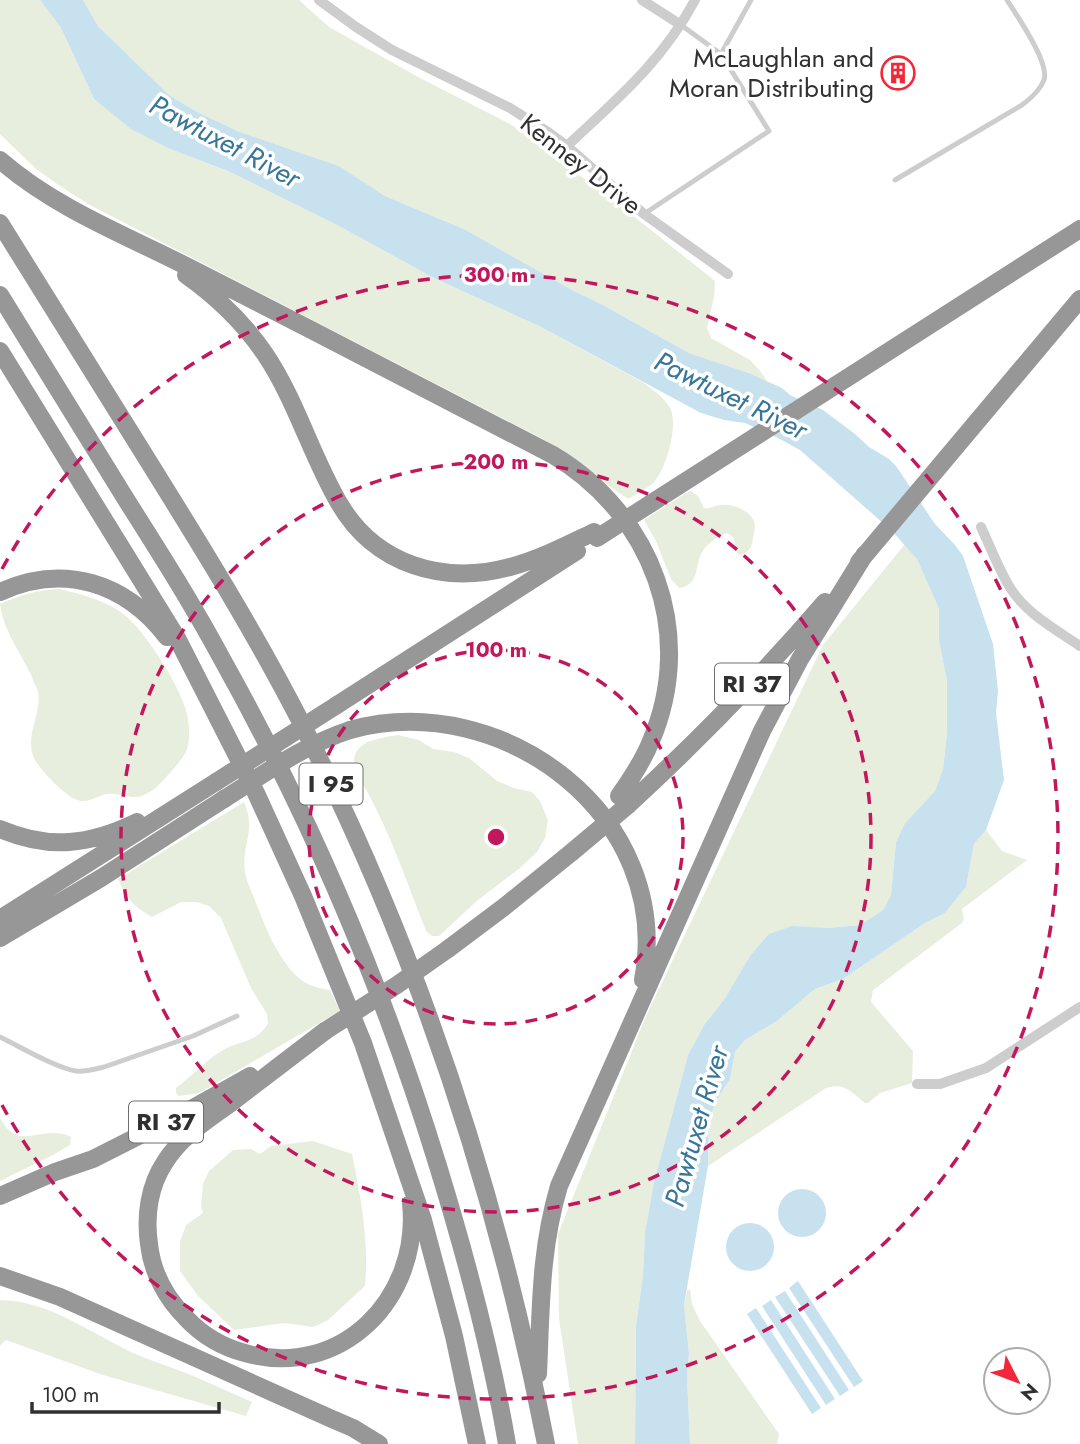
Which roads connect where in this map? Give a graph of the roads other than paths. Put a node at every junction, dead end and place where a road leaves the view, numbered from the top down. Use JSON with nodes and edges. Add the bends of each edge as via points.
{"nodes":[{"id":1,"x":319,"y":0,"type":"edge"},
{"id":2,"x":642,"y":0,"type":"edge"},
{"id":3,"x":695,"y":0,"type":"edge"},
{"id":4,"x":751,"y":0,"type":"edge"},
{"id":5,"x":1007,"y":0,"type":"edge"},
{"id":6,"x":681,"y":25,"type":"junction"},
{"id":7,"x":721,"y":54,"type":"junction"},
{"id":8,"x":567,"y":146,"type":"junction"},
{"id":9,"x":0,"y":160,"type":"edge"},
{"id":10,"x":895,"y":180,"type":"dead end"},
{"id":11,"x":643,"y":214,"type":"junction"},
{"id":12,"x":1080,"y":215,"type":"edge"},
{"id":13,"x":0,"y":223,"type":"edge"},
{"id":14,"x":102,"y":225,"type":"junction"},
{"id":15,"x":1080,"y":229,"type":"edge"},
{"id":16,"x":728,"y":274,"type":"dead end"},
{"id":17,"x":0,"y":295,"type":"edge"},
{"id":18,"x":1076,"y":305,"type":"edge"},
{"id":19,"x":934,"y":322,"type":"junction"},
{"id":20,"x":0,"y":351,"type":"edge"},
{"id":21,"x":981,"y":527,"type":"dead end"},
{"id":22,"x":596,"y":535,"type":"junction"},
{"id":23,"x":865,"y":554,"type":"junction"},
{"id":24,"x":0,"y":592,"type":"edge"},
{"id":25,"x":1080,"y":646,"type":"edge"},
{"id":26,"x":215,"y":713,"type":"junction"},
{"id":27,"x":216,"y":782,"type":"junction"},
{"id":28,"x":623,"y":800,"type":"junction"},
{"id":29,"x":0,"y":829,"type":"edge"},
{"id":30,"x":0,"y":919,"type":"edge"},
{"id":31,"x":0,"y":938,"type":"edge"},
{"id":32,"x":1080,"y":1007,"type":"edge"},
{"id":33,"x":237,"y":1016,"type":"dead end"},
{"id":34,"x":633,"y":1018,"type":"junction"},
{"id":35,"x":325,"y":1031,"type":"junction"},
{"id":36,"x":0,"y":1037,"type":"edge"},
{"id":37,"x":917,"y":1084,"type":"dead end"},
{"id":38,"x":403,"y":1162,"type":"junction"},
{"id":39,"x":0,"y":1196,"type":"edge"},
{"id":40,"x":0,"y":1276,"type":"edge"},
{"id":41,"x":537,"y":1402,"type":"junction"},
{"id":42,"x":379,"y":1444,"type":"edge"},
{"id":43,"x":477,"y":1444,"type":"edge"},
{"id":44,"x":507,"y":1444,"type":"edge"},
{"id":45,"x":546,"y":1444,"type":"edge"}],
"edges":[{"from":1,"to":8,"type":"street","name":"Kenney Drive","via":[[392,50],[510,108]]},
{"from":2,"to":6,"type":"street"},
{"from":3,"to":6,"type":"street"},
{"from":4,"to":7,"type":"lane"},
{"from":5,"to":10,"type":"lane","via":[[1042,60],[1044,80],[1022,105]]},
{"from":6,"to":7,"type":"lane"},
{"from":6,"to":8,"type":"street","via":[[649,68]]},
{"from":7,"to":11,"type":"lane","via":[[769,131]]},
{"from":8,"to":11,"type":"street","name":"Kenney Drive"},
{"from":9,"to":14,"type":"highway","via":[[45,194]]},
{"from":11,"to":16,"type":"street","name":"Kenney Drive"},
{"from":12,"to":19,"type":"highway"},
{"from":13,"to":41,"type":"highway","number":"I 95","via":[[229,592],[350,825],[396,932],[455,1092],[506,1266]]},
{"from":14,"to":22,"type":"highway","via":[[191,279],[240,322],[281,380],[344,510],[386,553],[434,571],[476,573],[533,560]]},
{"from":14,"to":28,"type":"highway","via":[[553,455],[609,500],[638,539],[654,572],[670,655],[655,731]]},
{"from":15,"to":19,"type":"highway"},
{"from":17,"to":44,"type":"highway","number":"I 95","via":[[201,621],[266,740],[334,885],[409,1074],[450,1203]]},
{"from":18,"to":23,"type":"highway","number":"RI 37"},
{"from":19,"to":22,"type":"highway","bridge":true},
{"from":20,"to":26,"type":"highway","via":[[159,608]]},
{"from":21,"to":25,"type":"street","via":[[1016,596]]},
{"from":22,"to":27,"type":"highway","bridge":true},
{"from":23,"to":28,"type":"highway","number":"RI 37","via":[[698,739]]},
{"from":23,"to":34,"type":"highway","via":[[774,706]]},
{"from":24,"to":26,"type":"highway","via":[[34,580],[70,578],[120,595],[162,631]]},
{"from":26,"to":38,"type":"highway","via":[[313,917]]},
{"from":27,"to":29,"type":"highway","via":[[110,834],[87,840],[46,842]]},
{"from":27,"to":30,"type":"highway"},
{"from":28,"to":35,"type":"highway","number":"RI 37","bridge":true,"via":[[572,852],[504,907]]},
{"from":31,"to":34,"type":"highway","bridge":true,"via":[[330,737],[382,723],[449,725],[481,732],[538,758],[564,776],[611,827],[642,897],[647,932],[642,989]]},
{"from":32,"to":37,"type":"street","via":[[986,1068],[940,1084]]},
{"from":33,"to":36,"type":"lane","via":[[193,1036],[90,1070],[63,1067]]},
{"from":34,"to":41,"type":"highway","via":[[552,1208],[543,1259]]},
{"from":35,"to":38,"type":"highway","via":[[191,1133],[159,1171],[148,1211],[148,1238],[156,1273],[170,1299],[206,1336],[253,1355],[299,1357],[343,1342],[383,1308],[406,1265],[412,1222]]},
{"from":35,"to":39,"type":"highway","number":"RI 37","via":[[235,1085],[93,1159]]},
{"from":38,"to":43,"type":"highway","via":[[436,1265]]},
{"from":40,"to":42,"type":"highway","via":[[60,1297],[353,1428]]},
{"from":41,"to":45,"type":"highway","number":"I 95"}]}
